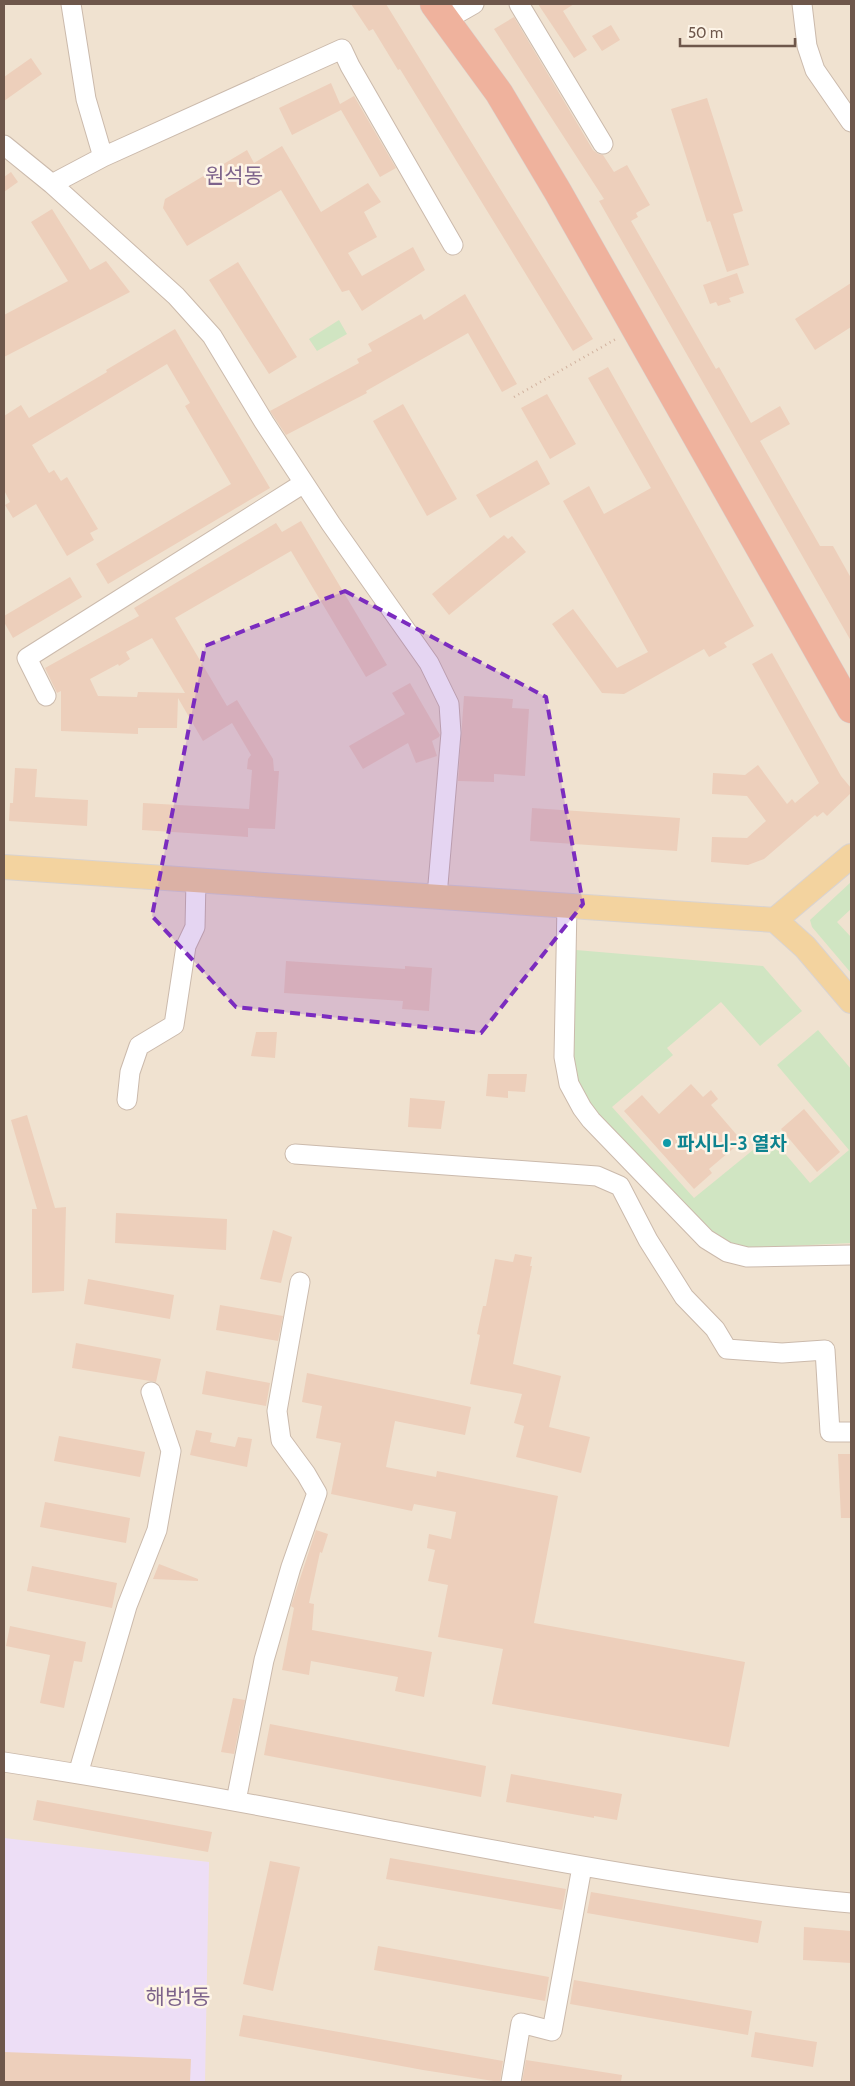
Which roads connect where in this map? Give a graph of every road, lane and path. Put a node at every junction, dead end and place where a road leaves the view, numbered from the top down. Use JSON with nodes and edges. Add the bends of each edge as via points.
{"nodes":[{"id":1,"x":71,"y":4,"type":"edge"},
{"id":2,"x":474,"y":4,"type":"edge"},
{"id":3,"x":519,"y":4,"type":"edge"},
{"id":4,"x":802,"y":4,"type":"edge"},
{"id":5,"x":440,"y":12,"type":"edge"},
{"id":6,"x":851,"y":122,"type":"edge"},
{"id":7,"x":603,"y":144,"type":"dead end"},
{"id":8,"x":4,"y":145,"type":"edge"},
{"id":9,"x":103,"y":158,"type":"junction"},
{"id":10,"x":52,"y":184,"type":"junction"},
{"id":11,"x":453,"y":244,"type":"dead end"},
{"id":12,"x":635,"y":329,"type":"junction"},
{"id":13,"x":514,"y":397,"type":"dead end"},
{"id":14,"x":304,"y":483,"type":"junction"},
{"id":15,"x":46,"y":696,"type":"dead end"},
{"id":16,"x":850,"y":702,"type":"edge"},
{"id":17,"x":851,"y":856,"type":"edge"},
{"id":18,"x":4,"y":866,"type":"edge"},
{"id":19,"x":196,"y":880,"type":"junction"},
{"id":20,"x":437,"y":896,"type":"junction"},
{"id":21,"x":567,"y":904,"type":"junction"},
{"id":22,"x":775,"y":920,"type":"junction"},
{"id":23,"x":851,"y":1001,"type":"edge"},
{"id":24,"x":127,"y":1100,"type":"dead end"},
{"id":25,"x":294,"y":1154,"type":"dead end"},
{"id":26,"x":851,"y":1255,"type":"edge"},
{"id":27,"x":300,"y":1282,"type":"dead end"},
{"id":28,"x":151,"y":1392,"type":"dead end"},
{"id":29,"x":851,"y":1432,"type":"edge"},
{"id":30,"x":4,"y":1762,"type":"edge"},
{"id":31,"x":78,"y":1774,"type":"junction"},
{"id":32,"x":236,"y":1801,"type":"junction"},
{"id":33,"x":582,"y":1867,"type":"junction"},
{"id":34,"x":851,"y":1903,"type":"edge"},
{"id":35,"x":510,"y":2082,"type":"edge"}],
"edges":[{"from":1,"to":9,"type":"street","via":[[86,99]]},
{"from":2,"to":5,"type":"street"},
{"from":3,"to":7,"type":"street"},
{"from":4,"to":6,"type":"street","via":[[807,46],[815,70]]},
{"from":5,"to":12,"type":"highway","via":[[499,93]]},
{"from":8,"to":10,"type":"street"},
{"from":9,"to":10,"type":"street"},
{"from":9,"to":11,"type":"street","via":[[342,49]]},
{"from":10,"to":14,"type":"street","via":[[176,296],[212,336]]},
{"from":12,"to":13,"type":"path"},
{"from":12,"to":16,"type":"highway"},
{"from":14,"to":15,"type":"street","via":[[27,658]]},
{"from":14,"to":20,"type":"street","via":[[429,663],[448,704],[451,733]]},
{"from":17,"to":22,"type":"main road"},
{"from":18,"to":19,"type":"main road"},
{"from":19,"to":20,"type":"main road"},
{"from":19,"to":24,"type":"street","via":[[195,927],[186,946],[174,1025],[139,1046],[130,1072]]},
{"from":20,"to":21,"type":"main road"},
{"from":21,"to":22,"type":"main road"},
{"from":21,"to":26,"type":"street","via":[[564,1058],[569,1084],[591,1120],[706,1239],[727,1252],[747,1257]]},
{"from":22,"to":23,"type":"main road","via":[[805,947]]},
{"from":25,"to":29,"type":"street","via":[[597,1176],[620,1186],[648,1240],[684,1297],[715,1329],[727,1349],[782,1353],[825,1350],[830,1432]]},
{"from":27,"to":32,"type":"street","via":[[277,1411],[281,1440],[317,1493],[264,1660]]},
{"from":28,"to":31,"type":"street","via":[[171,1451],[158,1530],[126,1606]]},
{"from":30,"to":31,"type":"street"},
{"from":31,"to":32,"type":"street"},
{"from":32,"to":33,"type":"street"},
{"from":33,"to":34,"type":"street","via":[[781,1897]]},
{"from":33,"to":35,"type":"street","via":[[552,2031],[521,2023]]}]}
